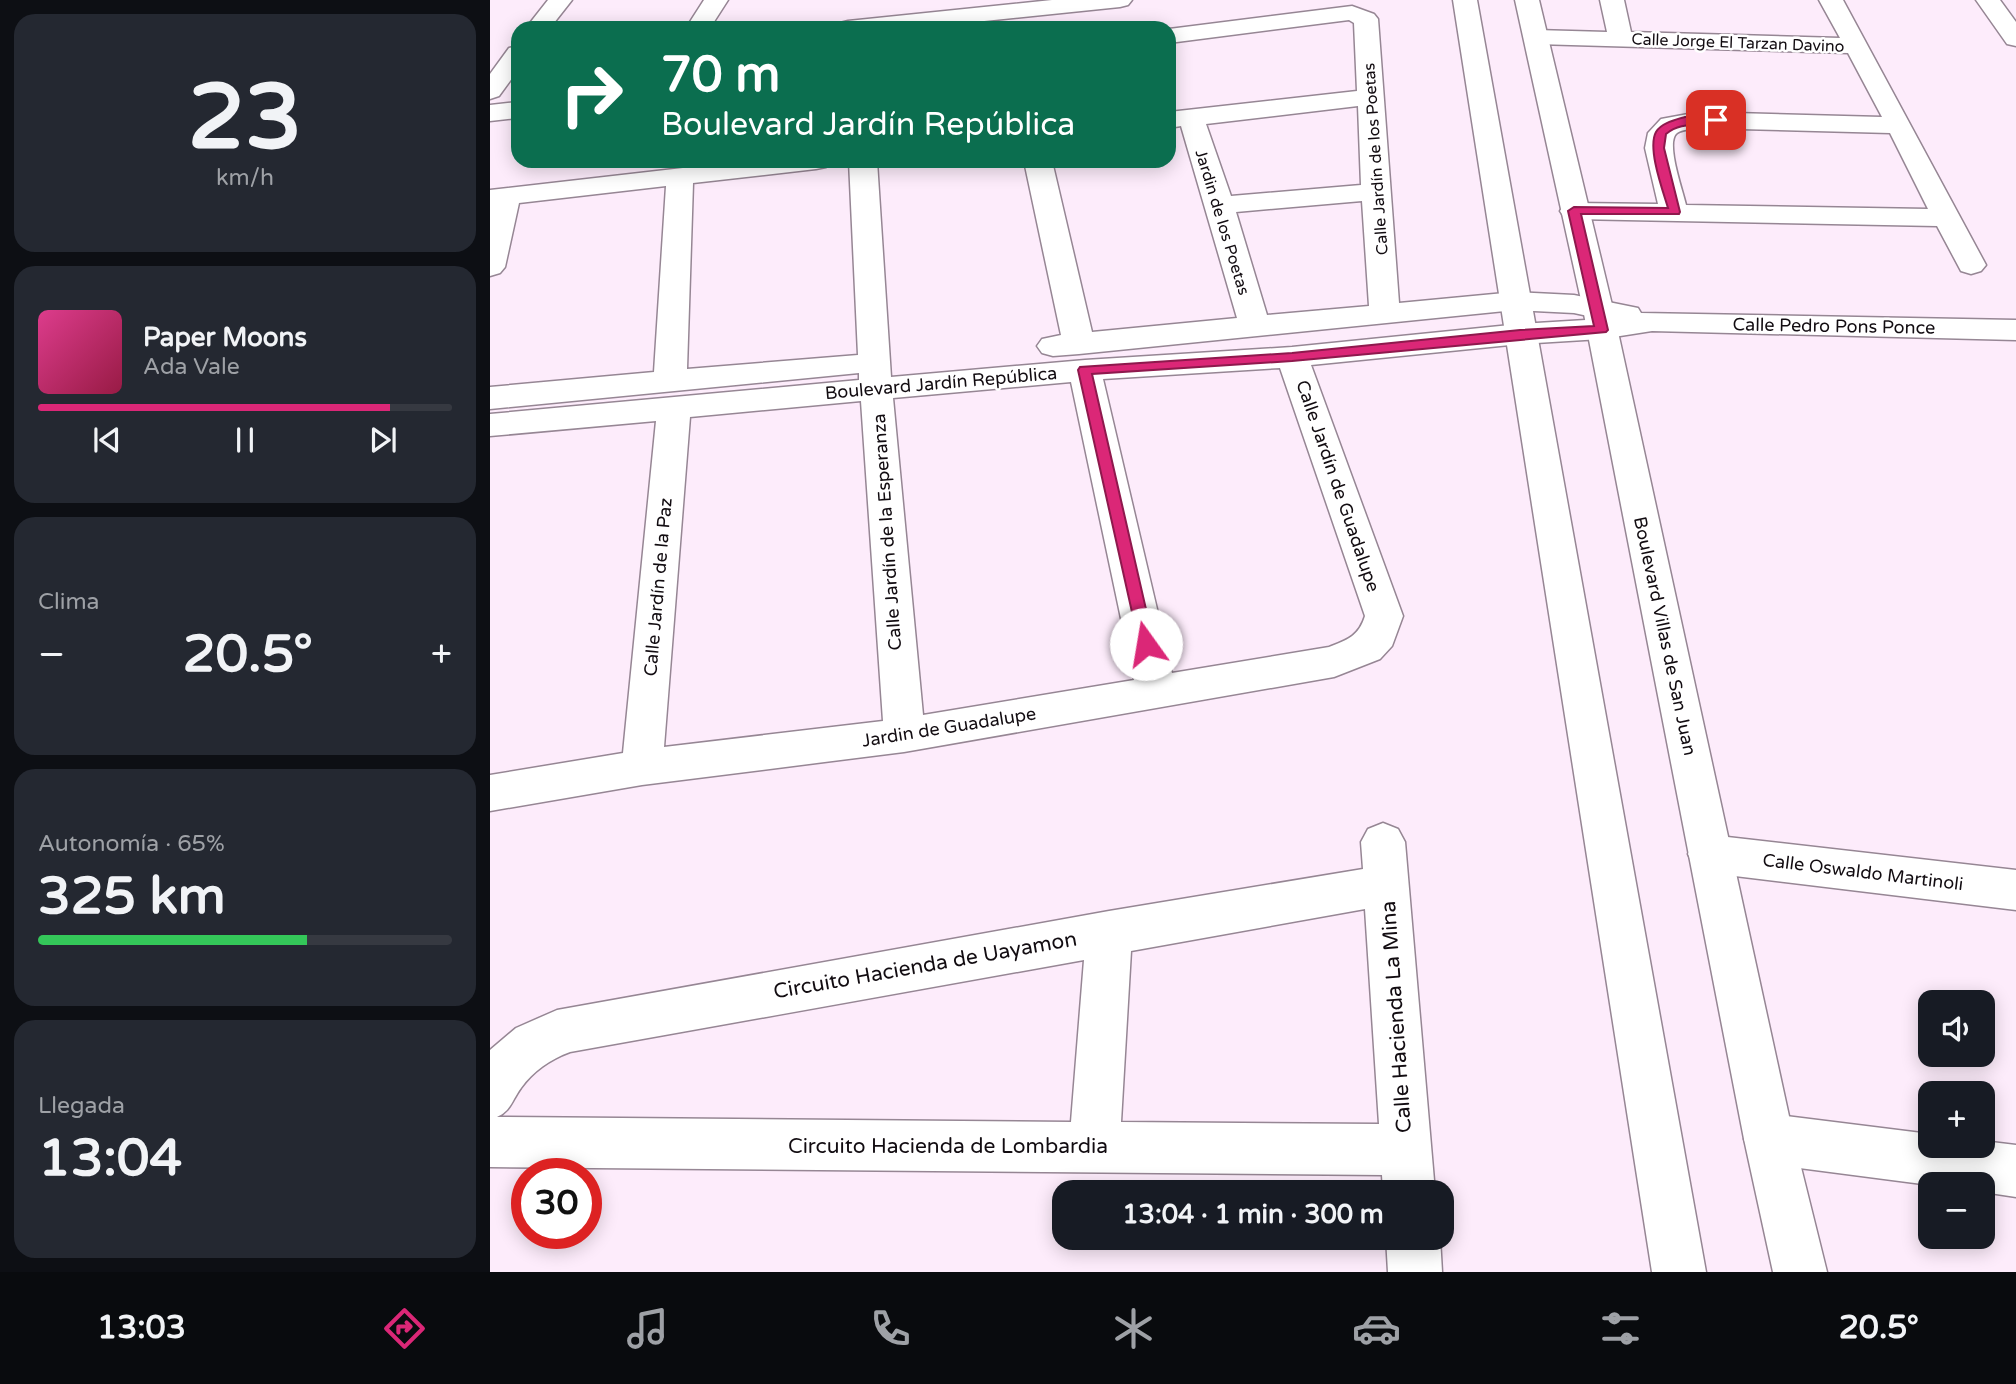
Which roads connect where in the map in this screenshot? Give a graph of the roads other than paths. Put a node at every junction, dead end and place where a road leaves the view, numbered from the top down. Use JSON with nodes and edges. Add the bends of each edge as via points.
{"nodes":[{"id":1,"x":560,"y":0,"type":"edge"},
{"id":2,"x":716,"y":0,"type":"edge"},
{"id":3,"x":859,"y":0,"type":"edge"},
{"id":4,"x":1120,"y":0,"type":"edge"},
{"id":5,"x":1465,"y":0,"type":"edge"},
{"id":6,"x":1527,"y":0,"type":"edge"},
{"id":7,"x":1612,"y":0,"type":"edge"},
{"id":8,"x":1831,"y":0,"type":"edge"},
{"id":9,"x":1988,"y":0,"type":"edge"},
{"id":10,"x":997,"y":6,"type":"edge"},
{"id":11,"x":544,"y":21,"type":"edge"},
{"id":12,"x":702,"y":21,"type":"edge"},
{"id":13,"x":849,"y":21,"type":"edge"},
{"id":14,"x":894,"y":21,"type":"edge"},
{"id":15,"x":1176,"y":35,"type":"edge"},
{"id":16,"x":1536,"y":37,"type":"junction"},
{"id":17,"x":1620,"y":39,"type":"junction"},
{"id":18,"x":2016,"y":39,"type":"edge"},
{"id":19,"x":1856,"y":46,"type":"junction"},
{"id":20,"x":509,"y":60,"type":"edge"},
{"id":21,"x":490,"y":91,"type":"edge"},
{"id":22,"x":1371,"y":97,"type":"junction"},
{"id":23,"x":511,"y":111,"type":"edge"},
{"id":24,"x":490,"y":113,"type":"edge"},
{"id":25,"x":1180,"y":119,"type":"edge"},
{"id":26,"x":1899,"y":125,"type":"junction"},
{"id":27,"x":756,"y":168,"type":"edge"},
{"id":28,"x":863,"y":168,"type":"edge"},
{"id":29,"x":1040,"y":168,"type":"edge"},
{"id":30,"x":680,"y":177,"type":"junction"},
{"id":31,"x":1375,"y":192,"type":"junction"},
{"id":32,"x":498,"y":197,"type":"edge"},
{"id":33,"x":1220,"y":205,"type":"junction"},
{"id":34,"x":1574,"y":211,"type":"junction"},
{"id":35,"x":1674,"y":212,"type":"junction"},
{"id":36,"x":1945,"y":218,"type":"junction"},
{"id":37,"x":1971,"y":265,"type":"dead end"},
{"id":38,"x":490,"y":267,"type":"edge"},
{"id":39,"x":1385,"y":314,"type":"junction"},
{"id":40,"x":1518,"y":318,"type":"junction"},
{"id":41,"x":1600,"y":319,"type":"junction"},
{"id":42,"x":1255,"y":327,"type":"junction"},
{"id":43,"x":2016,"y":330,"type":"edge"},
{"id":44,"x":1082,"y":357,"type":"junction"},
{"id":45,"x":1292,"y":357,"type":"junction"},
{"id":46,"x":875,"y":376,"type":"junction"},
{"id":47,"x":672,"y":394,"type":"junction"},
{"id":48,"x":490,"y":398,"type":"edge"},
{"id":49,"x":490,"y":425,"type":"edge"},
{"id":50,"x":1384,"y":616,"type":"joint"},
{"id":51,"x":1157,"y":694,"type":"junction"},
{"id":52,"x":904,"y":735,"type":"junction"},
{"id":53,"x":642,"y":767,"type":"junction"},
{"id":54,"x":490,"y":793,"type":"edge"},
{"id":55,"x":1710,"y":854,"type":"junction"},
{"id":56,"x":1385,"y":864,"type":"joint"},
{"id":57,"x":2016,"y":890,"type":"edge"},
{"id":58,"x":1109,"y":932,"type":"junction"},
{"id":59,"x":490,"y":1095,"type":"edge"},
{"id":60,"x":1769,"y":1139,"type":"junction"},
{"id":61,"x":490,"y":1142,"type":"edge"},
{"id":62,"x":1094,"y":1147,"type":"junction"},
{"id":63,"x":1408,"y":1171,"type":"edge"},
{"id":64,"x":2016,"y":1171,"type":"edge"},
{"id":65,"x":1414,"y":1250,"type":"edge"},
{"id":66,"x":1415,"y":1272,"type":"edge"},
{"id":67,"x":1679,"y":1272,"type":"edge"},
{"id":68,"x":1800,"y":1272,"type":"edge"}],
"edges":[{"from":1,"to":11,"type":"street"},
{"from":2,"to":12,"type":"street"},
{"from":3,"to":13,"type":"street"},
{"from":4,"to":10,"type":"street"},
{"from":5,"to":40,"type":"street"},
{"from":6,"to":16,"type":"street","name":"Boulevard Villas de San Juan"},
{"from":7,"to":17,"type":"street","name":"Calle Jorge El Tarzan Davino"},
{"from":8,"to":19,"type":"street","name":"Calle Jorge El Tarzan Davino"},
{"from":9,"to":18,"type":"street"},
{"from":10,"to":14,"type":"street"},
{"from":15,"to":22,"type":"street","name":"Calle Jardín de los Poetas","via":[[1353,13],[1366,19]]},
{"from":16,"to":17,"type":"street","name":"Calle Jorge El Tarzan Davino"},
{"from":16,"to":34,"type":"street","name":"Boulevard Villas de San Juan"},
{"from":17,"to":19,"type":"street","name":"Calle Jorge El Tarzan Davino"},
{"from":19,"to":26,"type":"street","name":"Calle Jorge El Tarzan Davino"},
{"from":20,"to":21,"type":"street"},
{"from":22,"to":25,"type":"street"},
{"from":22,"to":31,"type":"street","name":"Calle Jardín de los Poetas"},
{"from":23,"to":24,"type":"street"},
{"from":25,"to":33,"type":"street","name":"Jardin de los Poetas"},
{"from":26,"to":35,"type":"street","via":[[1699,120],[1671,125],[1661,133],[1658,148]]},
{"from":26,"to":36,"type":"street","name":"Calle Jorge El Tarzan Davino"},
{"from":27,"to":30,"type":"street"},
{"from":28,"to":46,"type":"street","name":"Calle Jardín de la Esperanza"},
{"from":29,"to":44,"type":"street"},
{"from":30,"to":32,"type":"street"},
{"from":30,"to":47,"type":"street","name":"Calle Jardín de la Paz"},
{"from":31,"to":33,"type":"street"},
{"from":31,"to":39,"type":"street","name":"Calle Jardín de los Poetas"},
{"from":32,"to":38,"type":"street"},
{"from":33,"to":42,"type":"street","name":"Jardin de los Poetas"},
{"from":34,"to":35,"type":"street"},
{"from":34,"to":41,"type":"street","name":"Boulevard Villas de San Juan"},
{"from":35,"to":36,"type":"street"},
{"from":36,"to":37,"type":"street","name":"Calle Jorge El Tarzan Davino"},
{"from":39,"to":40,"type":"street","name":"Boulevard Jardín República"},
{"from":39,"to":42,"type":"street","name":"Boulevard Jardín República"},
{"from":40,"to":41,"type":"street","name":"Boulevard Jardín República"},
{"from":40,"to":45,"type":"street","name":"Boulevard Jardín República"},
{"from":40,"to":67,"type":"street"},
{"from":41,"to":43,"type":"street","name":"Calle Pedro Pons Ponce"},
{"from":41,"to":55,"type":"street","name":"Boulevard Villas de San Juan"},
{"from":42,"to":44,"type":"street","name":"Boulevard Jardín República"},
{"from":44,"to":45,"type":"street","name":"Boulevard Jardín República"},
{"from":44,"to":46,"type":"street","name":"Boulevard Jardín República"},
{"from":44,"to":51,"type":"street"},
{"from":45,"to":50,"type":"street","name":"Calle Jardín de Guadalupe"},
{"from":46,"to":47,"type":"street","name":"Boulevard Jardín República"},
{"from":46,"to":52,"type":"street","name":"Calle Jardín de la Esperanza"},
{"from":47,"to":48,"type":"street","name":"Boulevard Jardín República"},
{"from":47,"to":49,"type":"street","name":"Boulevard Jardín República"},
{"from":47,"to":53,"type":"street","name":"Calle Jardín de la Paz"},
{"from":50,"to":51,"type":"street","name":"Jardin de Guadalupe","via":[[1378,635],[1366,648],[1334,662]]},
{"from":51,"to":52,"type":"street","name":"Jardin de Guadalupe"},
{"from":52,"to":53,"type":"street","name":"Jardin de Guadalupe"},
{"from":53,"to":54,"type":"street","name":"Jardin de Guadalupe"},
{"from":55,"to":57,"type":"street","name":"Calle Oswaldo Martinoli"},
{"from":55,"to":60,"type":"street","name":"Boulevard Villas de San Juan"},
{"from":56,"to":58,"type":"street","name":"Circuito Hacienda de Uayamon"},
{"from":56,"to":63,"type":"street","name":"Calle Hacienda La Mina"},
{"from":58,"to":59,"type":"street","name":"Circuito Hacienda de Uayamon","via":[[570,1029],[543,1037],[512,1059]]},
{"from":58,"to":62,"type":"street"},
{"from":60,"to":64,"type":"street"},
{"from":60,"to":68,"type":"street","name":"Boulevard Villas de San Juan"},
{"from":61,"to":62,"type":"street","name":"Circuito Hacienda de Lombardia"},
{"from":62,"to":63,"type":"street","name":"Circuito Hacienda de Lombardia"},
{"from":65,"to":66,"type":"street"}]}
